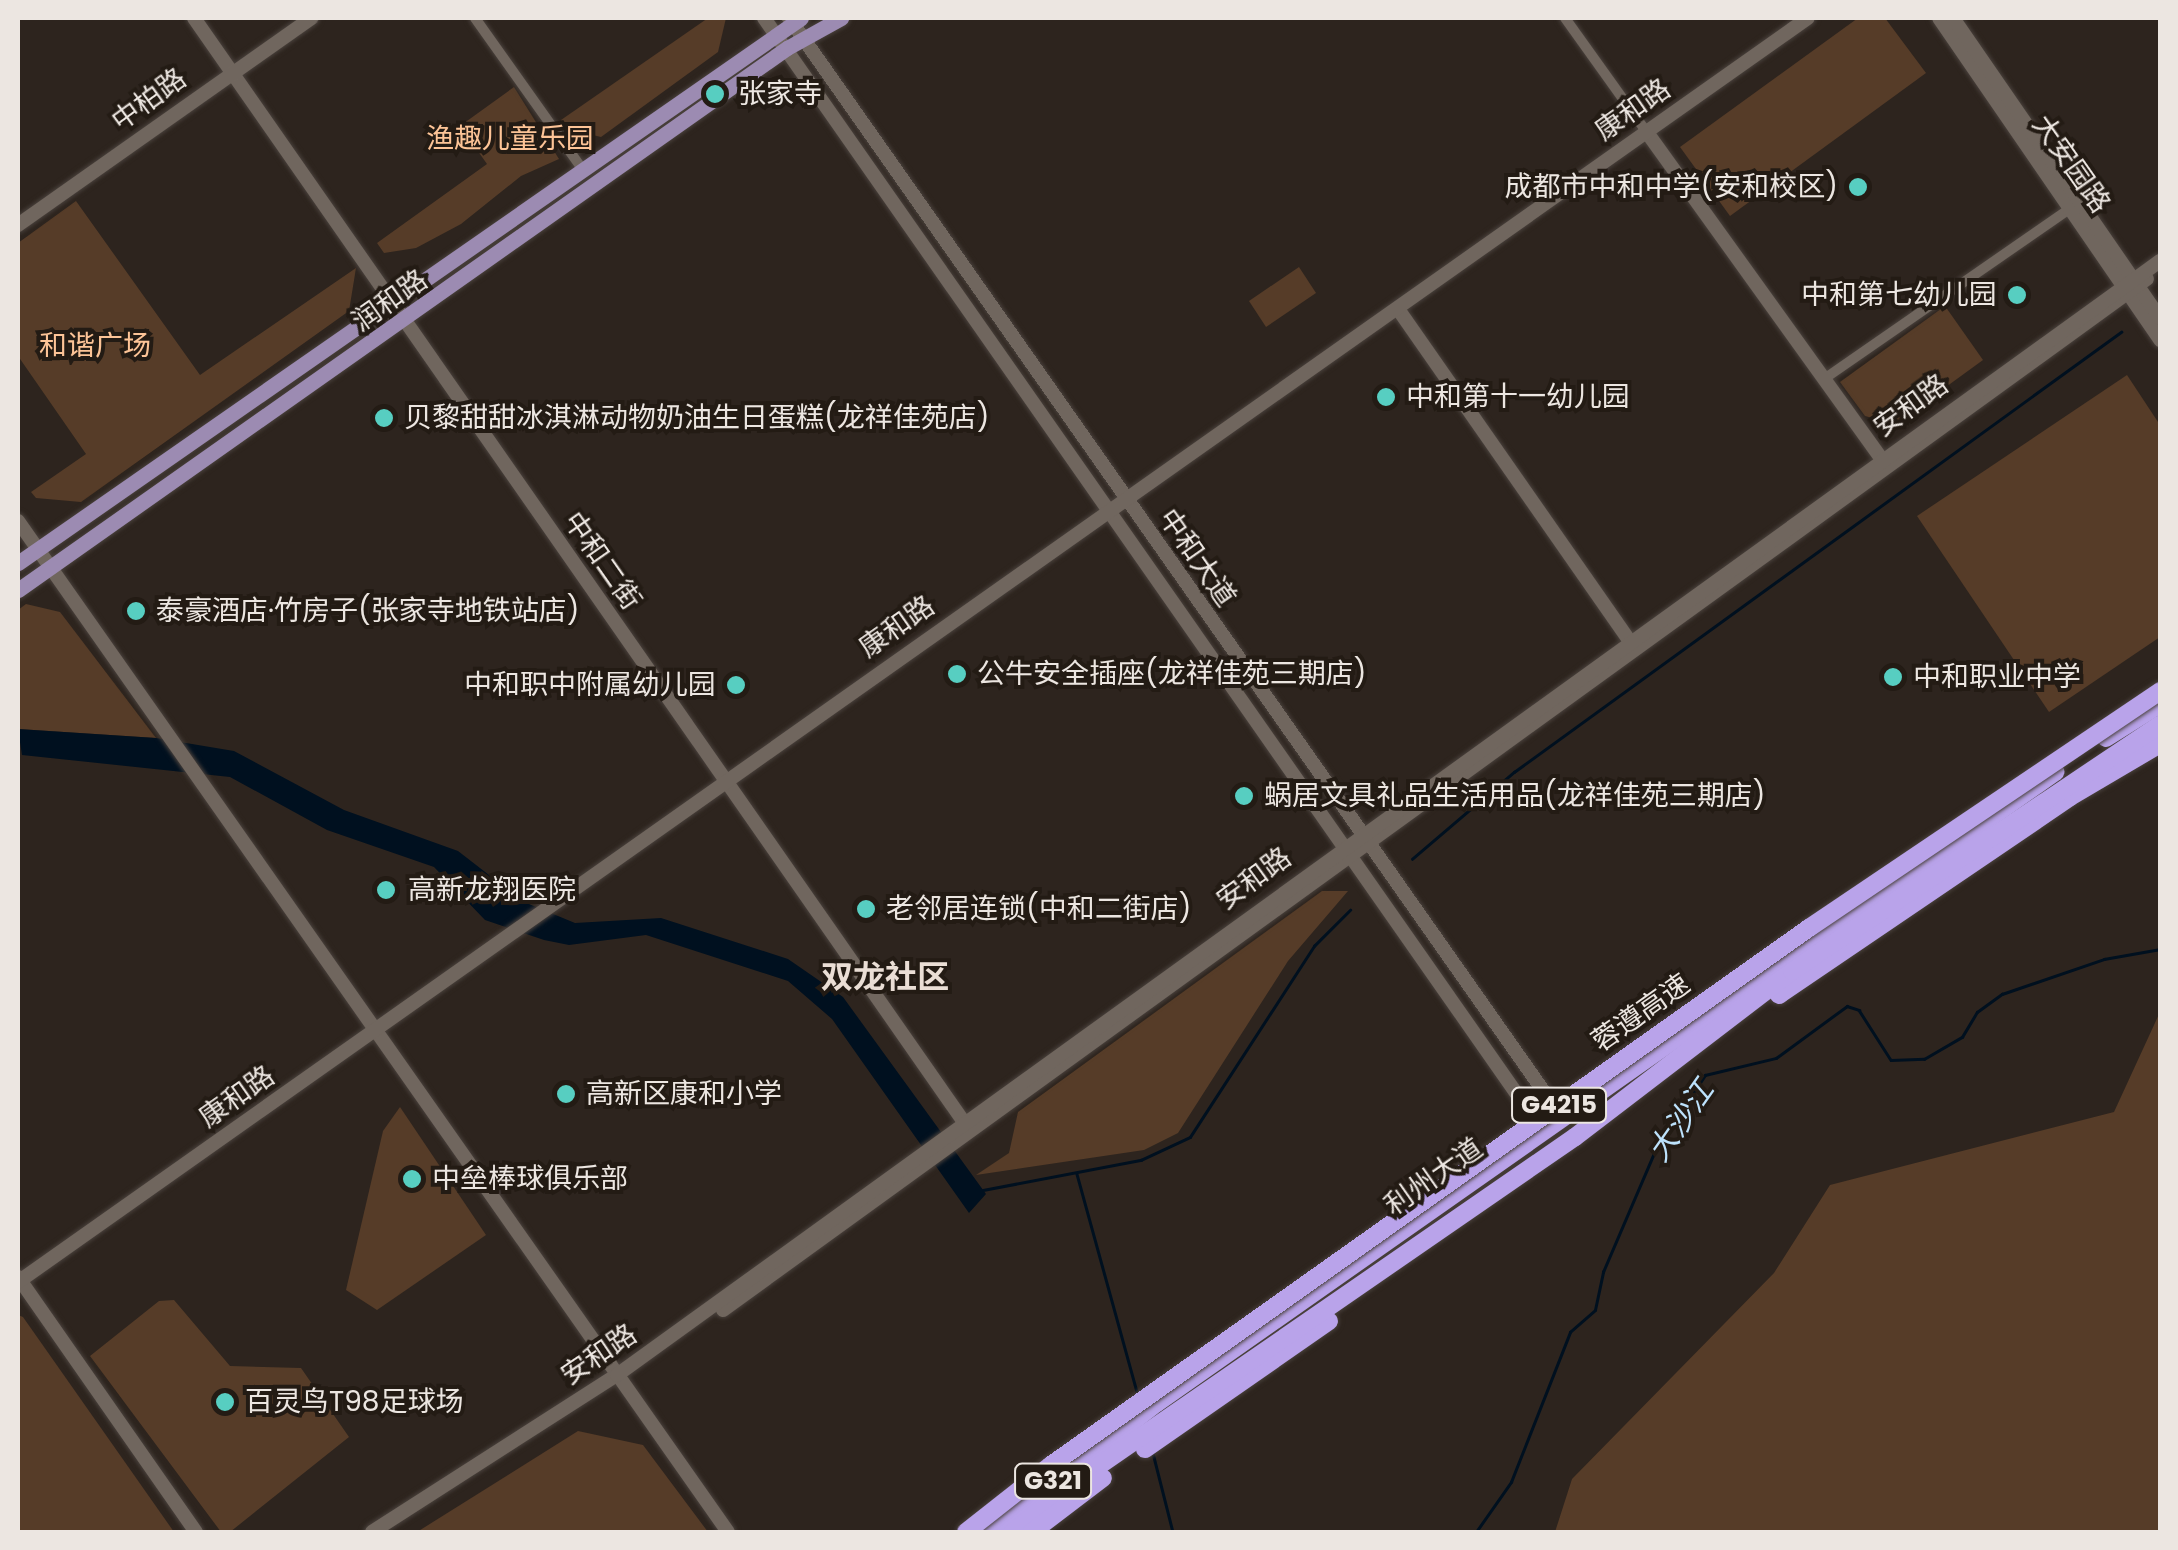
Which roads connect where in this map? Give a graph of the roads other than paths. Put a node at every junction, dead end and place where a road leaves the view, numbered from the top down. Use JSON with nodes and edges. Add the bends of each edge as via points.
{"nodes":[{"id":1,"x":194,"y":18,"type":"edge"},
{"id":2,"x":205,"y":18,"type":"edge"},
{"id":3,"x":310,"y":18,"type":"edge"},
{"id":4,"x":475,"y":18,"type":"edge"},
{"id":5,"x":764,"y":18,"type":"edge"},
{"id":6,"x":841,"y":18,"type":"edge"},
{"id":7,"x":1565,"y":18,"type":"edge"},
{"id":8,"x":1808,"y":18,"type":"edge"},
{"id":9,"x":1939,"y":18,"type":"edge"},
{"id":10,"x":1953,"y":18,"type":"edge"},
{"id":11,"x":794,"y":19,"type":"edge"},
{"id":12,"x":776,"y":34,"type":"junction"},
{"id":13,"x":803,"y":38,"type":"junction"},
{"id":14,"x":787,"y":48,"type":"junction"},
{"id":15,"x":236,"y":69,"type":"junction"},
{"id":16,"x":1646,"y":131,"type":"junction"},
{"id":17,"x":584,"y":170,"type":"junction"},
{"id":18,"x":2071,"y":208,"type":"junction"},
{"id":19,"x":18,"y":224,"type":"edge"},
{"id":20,"x":2160,"y":261,"type":"edge"},
{"id":21,"x":2160,"y":270,"type":"edge"},
{"id":22,"x":2130,"y":285,"type":"junction"},
{"id":23,"x":397,"y":303,"type":"junction"},
{"id":24,"x":1398,"y":309,"type":"junction"},
{"id":25,"x":2160,"y":318,"type":"edge"},
{"id":26,"x":408,"y":319,"type":"junction"},
{"id":27,"x":2160,"y":340,"type":"edge"},
{"id":28,"x":1824,"y":379,"type":"junction"},
{"id":29,"x":1884,"y":463,"type":"junction"},
{"id":30,"x":1124,"y":498,"type":"junction"},
{"id":31,"x":1109,"y":509,"type":"junction"},
{"id":32,"x":18,"y":520,"type":"edge"},
{"id":33,"x":38,"y":549,"type":"junction"},
{"id":34,"x":18,"y":563,"type":"edge"},
{"id":35,"x":50,"y":568,"type":"junction"},
{"id":36,"x":18,"y":590,"type":"edge"},
{"id":37,"x":1632,"y":645,"type":"junction"},
{"id":38,"x":2160,"y":691,"type":"edge"},
{"id":39,"x":2160,"y":704,"type":"edge"},
{"id":40,"x":2160,"y":725,"type":"edge"},
{"id":41,"x":2160,"y":744,"type":"edge"},
{"id":42,"x":728,"y":777,"type":"junction"},
{"id":43,"x":1364,"y":840,"type":"junction"},
{"id":44,"x":1346,"y":852,"type":"junction"},
{"id":45,"x":375,"y":1030,"type":"junction"},
{"id":46,"x":1564,"y":1120,"type":"junction"},
{"id":47,"x":971,"y":1124,"type":"junction"},
{"id":48,"x":1545,"y":1134,"type":"junction"},
{"id":49,"x":18,"y":1280,"type":"edge"},
{"id":50,"x":620,"y":1378,"type":"junction"},
{"id":51,"x":1163,"y":1410,"type":"junction"},
{"id":52,"x":1122,"y":1440,"type":"junction"},
{"id":53,"x":196,"y":1532,"type":"edge"},
{"id":54,"x":372,"y":1532,"type":"edge"},
{"id":55,"x":388,"y":1532,"type":"edge"},
{"id":56,"x":728,"y":1532,"type":"edge"},
{"id":57,"x":966,"y":1532,"type":"edge"},
{"id":58,"x":991,"y":1532,"type":"edge"},
{"id":59,"x":1013,"y":1532,"type":"edge"},
{"id":60,"x":1032,"y":1532,"type":"edge"}],
"edges":[{"from":1,"to":15,"type":"street","name":"中和二街"},
{"from":2,"to":15,"type":"street","name":"中和二街"},
{"from":3,"to":15,"type":"street","name":"中柏路"},
{"from":4,"to":17,"type":"street"},
{"from":5,"to":12,"type":"street","name":"中和大道"},
{"from":6,"to":13,"type":"main road","name":"润和路"},
{"from":7,"to":16,"type":"street"},
{"from":8,"to":16,"type":"street","name":"康和路"},
{"from":9,"to":18,"type":"street","name":"大安园路"},
{"from":10,"to":22,"type":"street"},
{"from":11,"to":12,"type":"main road","name":"润和路"},
{"from":11,"to":13,"type":"street","name":"中和大道"},
{"from":12,"to":14,"type":"street","name":"中和大道"},
{"from":12,"to":17,"type":"main road","name":"润和路"},
{"from":13,"to":14,"type":"main road","name":"润和路"},
{"from":13,"to":30,"type":"street","name":"中和大道"},
{"from":14,"to":26,"type":"main road","name":"润和路"},
{"from":14,"to":31,"type":"street","name":"中和大道"},
{"from":15,"to":19,"type":"street","name":"中柏路"},
{"from":15,"to":23,"type":"street","name":"中和二街"},
{"from":16,"to":24,"type":"street","name":"康和路"},
{"from":16,"to":28,"type":"street"},
{"from":17,"to":23,"type":"main road","name":"润和路"},
{"from":18,"to":22,"type":"street","name":"大安园路"},
{"from":18,"to":28,"type":"street"},
{"from":20,"to":22,"type":"street","name":"安和路"},
{"from":21,"to":22,"type":"street","name":"安和路"},
{"from":22,"to":25,"type":"street"},
{"from":22,"to":27,"type":"street","name":"大安园路"},
{"from":22,"to":29,"type":"street","name":"安和路"},
{"from":23,"to":26,"type":"street","name":"中和二街"},
{"from":23,"to":33,"type":"main road","name":"润和路"},
{"from":24,"to":30,"type":"street","name":"康和路"},
{"from":24,"to":37,"type":"street"},
{"from":26,"to":35,"type":"main road","name":"润和路"},
{"from":26,"to":42,"type":"street","name":"中和二街"},
{"from":28,"to":29,"type":"street"},
{"from":29,"to":37,"type":"street","name":"安和路"},
{"from":30,"to":31,"type":"street","name":"康和路"},
{"from":30,"to":43,"type":"street","name":"中和大道"},
{"from":31,"to":42,"type":"street","name":"康和路"},
{"from":31,"to":44,"type":"street","name":"中和大道"},
{"from":32,"to":33,"type":"street"},
{"from":33,"to":34,"type":"main road","name":"润和路"},
{"from":33,"to":35,"type":"street"},
{"from":35,"to":36,"type":"main road","name":"润和路"},
{"from":35,"to":45,"type":"street"},
{"from":37,"to":43,"type":"street","name":"安和路"},
{"from":38,"to":57,"type":"highway","name":"蓉遵高速","number":"G4215","bridge":true,"via":[[1809,928]]},
{"from":39,"to":46,"type":"highway","name":"利州大道","number":"G321"},
{"from":40,"to":51,"type":"highway","name":"利州大道","number":"G321","via":[[1807,960],[1575,1137]]},
{"from":41,"to":60,"type":"highway","number":"G4215","via":[[2070,797],[1778,995]]},
{"from":42,"to":45,"type":"street","name":"康和路"},
{"from":42,"to":47,"type":"street","name":"中和二街"},
{"from":43,"to":44,"type":"street","name":"安和路"},
{"from":43,"to":46,"type":"street","name":"中和大道"},
{"from":44,"to":47,"type":"street","name":"安和路"},
{"from":44,"to":48,"type":"street","name":"中和大道"},
{"from":45,"to":49,"type":"street","name":"康和路"},
{"from":45,"to":50,"type":"street"},
{"from":46,"to":48,"type":"highway","name":"利州大道","number":"G321"},
{"from":47,"to":50,"type":"street","name":"安和路"},
{"from":48,"to":51,"type":"highway","name":"利州大道","number":"G321"},
{"from":49,"to":53,"type":"street"},
{"from":50,"to":54,"type":"street","name":"安和路"},
{"from":50,"to":55,"type":"street","name":"安和路"},
{"from":50,"to":56,"type":"street"},
{"from":51,"to":52,"type":"highway","name":"利州大道","number":"G321"},
{"from":52,"to":58,"type":"highway","name":"利州大道","number":"G321"},
{"from":52,"to":59,"type":"highway","name":"利州大道","number":"G321"}]}
